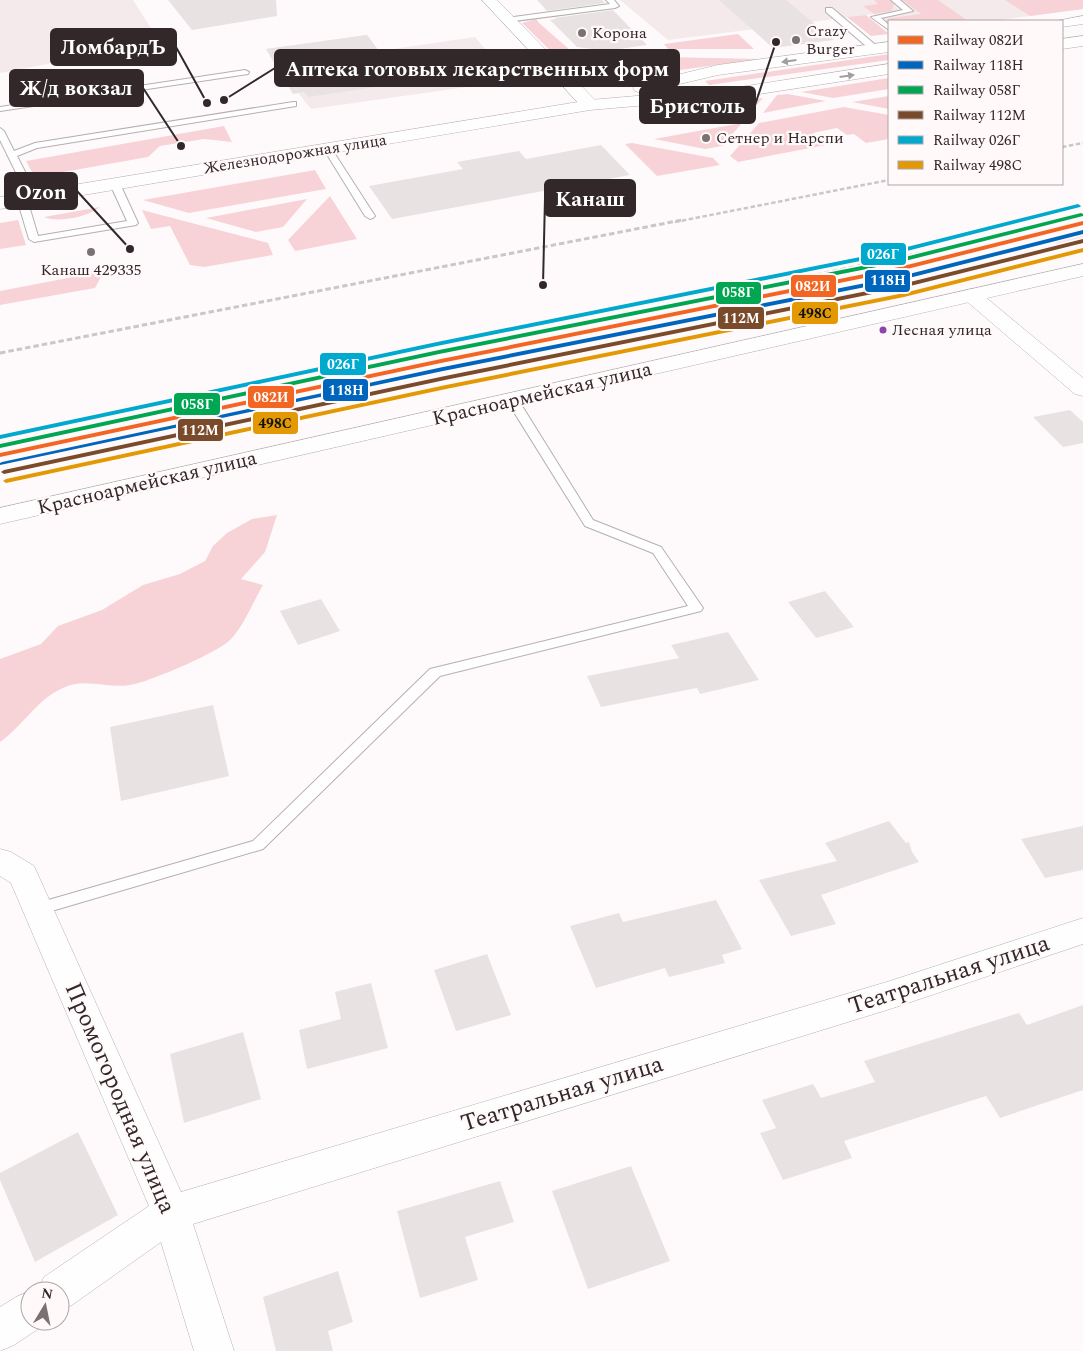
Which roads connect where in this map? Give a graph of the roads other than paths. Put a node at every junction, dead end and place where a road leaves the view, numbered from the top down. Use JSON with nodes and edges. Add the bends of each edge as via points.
{"nodes":[{"id":1,"x":488,"y":0,"type":"edge"},
{"id":2,"x":610,"y":0,"type":"edge"},
{"id":3,"x":896,"y":0,"type":"edge"},
{"id":4,"x":829,"y":10,"type":"dead end"},
{"id":5,"x":507,"y":20,"type":"junction"},
{"id":6,"x":1083,"y":20,"type":"edge"},
{"id":7,"x":1063,"y":23,"type":"edge"},
{"id":8,"x":888,"y":27,"type":"edge"},
{"id":9,"x":1083,"y":41,"type":"edge"},
{"id":10,"x":1063,"y":44,"type":"edge"},
{"id":11,"x":882,"y":48,"type":"edge"},
{"id":12,"x":888,"y":70,"type":"edge"},
{"id":13,"x":245,"y":72,"type":"dead end"},
{"id":14,"x":293,"y":104,"type":"dead end"},
{"id":15,"x":590,"y":105,"type":"junction"},
{"id":16,"x":0,"y":109,"type":"edge"},
{"id":17,"x":0,"y":130,"type":"edge"},
{"id":18,"x":326,"y":148,"type":"junction"},
{"id":19,"x":12,"y":155,"type":"junction"},
{"id":20,"x":115,"y":184,"type":"junction"},
{"id":21,"x":27,"y":198,"type":"junction"},
{"id":22,"x":0,"y":203,"type":"edge"},
{"id":23,"x":370,"y":216,"type":"dead end"},
{"id":24,"x":1083,"y":270,"type":"edge"},
{"id":25,"x":971,"y":295,"type":"junction"},
{"id":26,"x":1083,"y":389,"type":"edge"},
{"id":27,"x":513,"y":401,"type":"junction"},
{"id":28,"x":0,"y":516,"type":"edge"},
{"id":29,"x":0,"y":861,"type":"edge"},
{"id":30,"x":38,"y":909,"type":"junction"},
{"id":31,"x":1083,"y":932,"type":"edge"},
{"id":32,"x":171,"y":1213,"type":"junction"},
{"id":33,"x":70,"y":1283,"type":"edge"},
{"id":34,"x":20,"y":1317,"type":"edge"},
{"id":35,"x":0,"y":1332,"type":"edge"},
{"id":36,"x":214,"y":1351,"type":"edge"}],
"edges":[{"from":1,"to":5,"type":"main road"},
{"from":2,"to":5,"type":"lane","via":[[615,6]]},
{"from":3,"to":8,"type":"lane","via":[[909,11],[875,17]]},
{"from":4,"to":11,"type":"lane"},
{"from":5,"to":15,"type":"main road"},
{"from":6,"to":7,"type":"main road"},
{"from":9,"to":10,"type":"main road"},
{"from":11,"to":15,"type":"main road","name":"Железнодорожная улица","one_way":true,"via":[[718,70],[657,84]]},
{"from":15,"to":12,"type":"main road","name":"Железнодорожная улица","one_way":true,"via":[[740,92]]},
{"from":13,"to":16,"type":"lane"},
{"from":14,"to":19,"type":"lane","via":[[35,146]]},
{"from":15,"to":18,"type":"main road","name":"Железнодорожная улица"},
{"from":17,"to":19,"type":"lane"},
{"from":18,"to":20,"type":"main road","name":"Железнодорожная улица"},
{"from":18,"to":23,"type":"lane"},
{"from":19,"to":21,"type":"lane"},
{"from":20,"to":21,"type":"main road","name":"Железнодорожная улица"},
{"from":20,"to":21,"type":"lane","via":[[134,223],[34,239]]},
{"from":21,"to":22,"type":"main road","name":"Железнодорожная улица"},
{"from":24,"to":25,"type":"main road","name":"Красноармейская улица"},
{"from":25,"to":26,"type":"main road"},
{"from":25,"to":27,"type":"main road","name":"Красноармейская улица"},
{"from":27,"to":28,"type":"main road","name":"Красноармейская улица"},
{"from":27,"to":30,"type":"lane","via":[[589,523],[657,550],[696,608],[435,672],[258,845]]},
{"from":29,"to":30,"type":"main road","name":"Промогородная улица","via":[[23,875]]},
{"from":30,"to":32,"type":"main road","name":"Промогородная улица"},
{"from":31,"to":32,"type":"main road","name":"Театральная улица"},
{"from":32,"to":33,"type":"main road","name":"Театральная улица"},
{"from":32,"to":36,"type":"main road","name":"Промогородная улица"},
{"from":34,"to":35,"type":"main road"}]}
